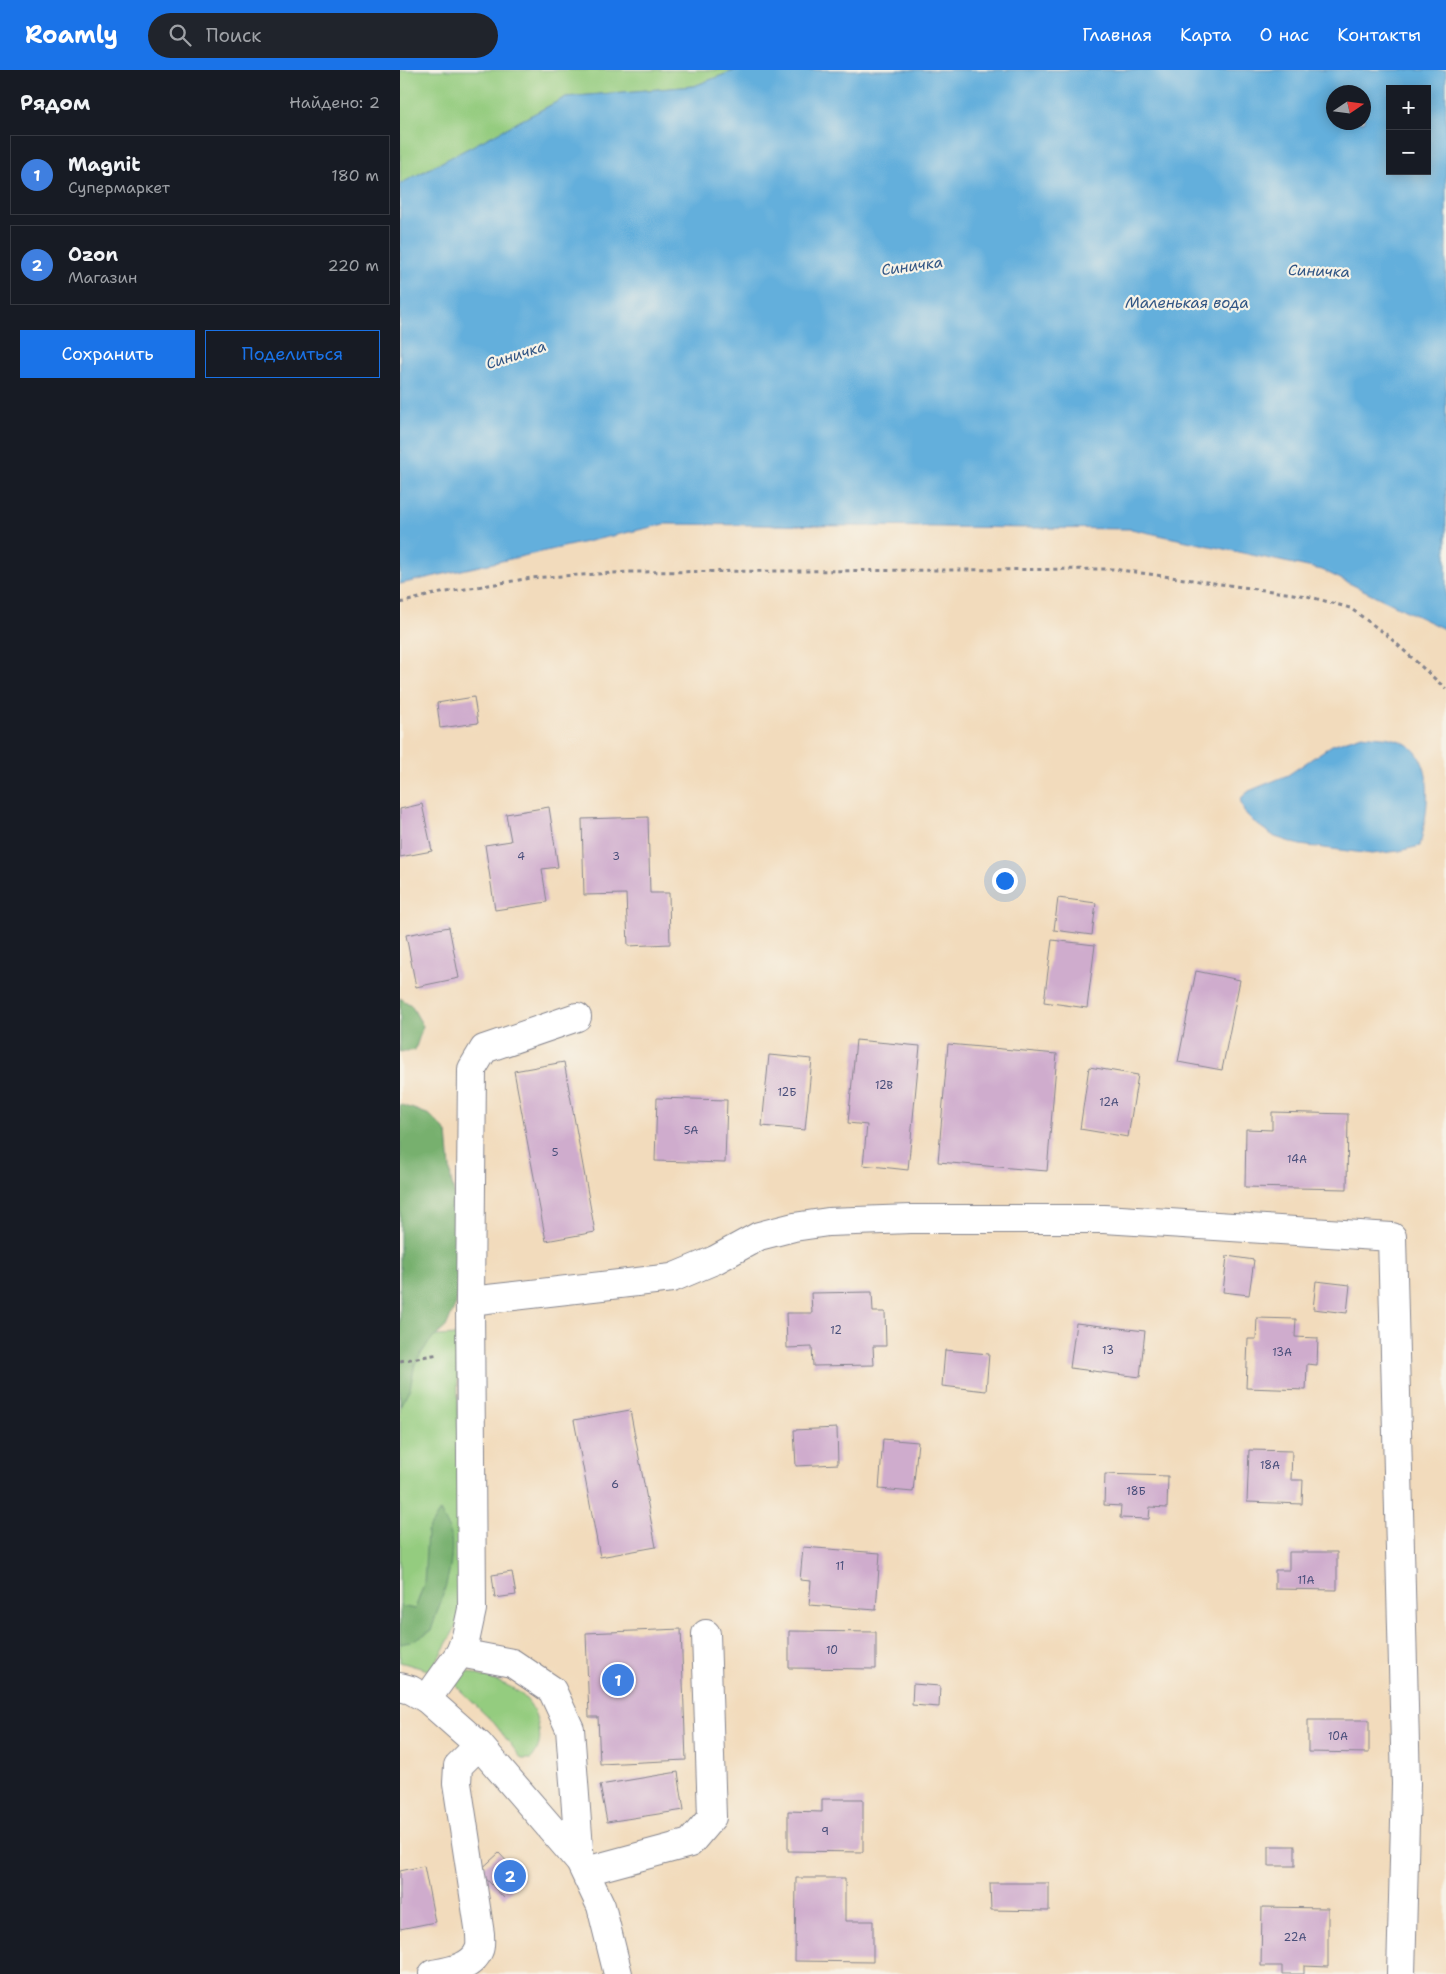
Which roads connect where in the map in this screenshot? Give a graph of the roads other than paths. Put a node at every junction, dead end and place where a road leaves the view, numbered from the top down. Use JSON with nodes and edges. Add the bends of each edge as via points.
{"nodes":[{"id":1,"x":577,"y":1017,"type":"dead end"},
{"id":2,"x":470,"y":1300,"type":"junction"},
{"id":3,"x":706,"y":1634,"type":"dead end"},
{"id":4,"x":460,"y":1653,"type":"junction"},
{"id":5,"x":400,"y":1687,"type":"edge"},
{"id":6,"x":427,"y":1699,"type":"junction"},
{"id":7,"x":479,"y":1745,"type":"junction"},
{"id":8,"x":583,"y":1866,"type":"junction"},
{"id":9,"x":433,"y":1974,"type":"edge"},
{"id":10,"x":618,"y":1974,"type":"edge"},
{"id":11,"x":1401,"y":1974,"type":"edge"}],
"edges":[{"from":1,"to":2,"type":"street","via":[[484,1049],[472,1069]]},
{"from":2,"to":4,"type":"street","via":[[472,1609]]},
{"from":2,"to":11,"type":"street","via":[[672,1278],[759,1236],[828,1222],[1104,1219],[1392,1237],[1406,1784]]},
{"from":3,"to":8,"type":"street","via":[[712,1818],[690,1843]]},
{"from":4,"to":6,"type":"street"},
{"from":4,"to":8,"type":"street","via":[[512,1663],[552,1690],[570,1730]]},
{"from":5,"to":6,"type":"street"},
{"from":6,"to":7,"type":"street"},
{"from":7,"to":8,"type":"street"},
{"from":7,"to":9,"type":"street","via":[[458,1766],[457,1783],[480,1934],[479,1950],[467,1964]]},
{"from":8,"to":10,"type":"street","via":[[600,1906]]}]}
